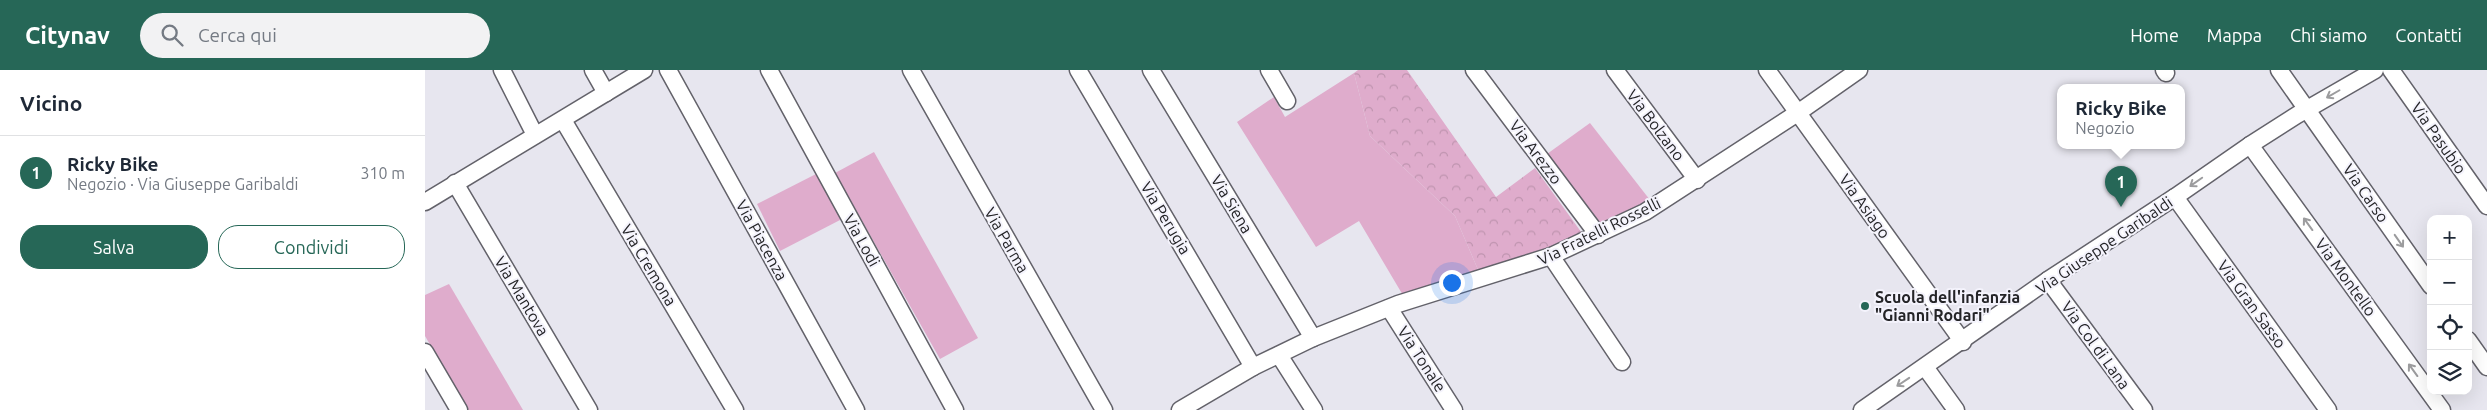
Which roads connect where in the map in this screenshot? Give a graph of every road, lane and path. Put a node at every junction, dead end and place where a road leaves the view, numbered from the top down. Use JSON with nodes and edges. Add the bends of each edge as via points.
{"nodes":[{"id":1,"x":502,"y":70,"type":"edge"},
{"id":2,"x":593,"y":70,"type":"edge"},
{"id":3,"x":644,"y":70,"type":"edge"},
{"id":4,"x":668,"y":70,"type":"edge"},
{"id":5,"x":769,"y":70,"type":"edge"},
{"id":6,"x":911,"y":70,"type":"edge"},
{"id":7,"x":1078,"y":70,"type":"edge"},
{"id":8,"x":1151,"y":70,"type":"edge"},
{"id":9,"x":1269,"y":70,"type":"edge"},
{"id":10,"x":1474,"y":70,"type":"edge"},
{"id":11,"x":1615,"y":70,"type":"edge"},
{"id":12,"x":1767,"y":70,"type":"edge"},
{"id":13,"x":1859,"y":70,"type":"edge"},
{"id":14,"x":2279,"y":70,"type":"edge"},
{"id":15,"x":2375,"y":70,"type":"edge"},
{"id":16,"x":2391,"y":70,"type":"edge"},
{"id":17,"x":606,"y":93,"type":"junction"},
{"id":18,"x":1287,"y":101,"type":"dead end"},
{"id":19,"x":2304,"y":105,"type":"junction"},
{"id":20,"x":1799,"y":112,"type":"junction"},
{"id":21,"x":563,"y":120,"type":"junction"},
{"id":22,"x":535,"y":135,"type":"junction"},
{"id":23,"x":2250,"y":144,"type":"junction"},
{"id":24,"x":1697,"y":180,"type":"junction"},
{"id":25,"x":455,"y":183,"type":"junction"},
{"id":26,"x":2175,"y":197,"type":"junction"},
{"id":27,"x":425,"y":202,"type":"edge"},
{"id":28,"x":2487,"y":206,"type":"edge"},
{"id":29,"x":1598,"y":235,"type":"junction"},
{"id":30,"x":1551,"y":256,"type":"junction"},
{"id":31,"x":2048,"y":280,"type":"junction"},
{"id":32,"x":2427,"y":280,"type":"edge"},
{"id":33,"x":1389,"y":308,"type":"junction"},
{"id":34,"x":1313,"y":338,"type":"junction"},
{"id":35,"x":1963,"y":342,"type":"junction"},
{"id":36,"x":2472,"y":346,"type":"edge"},
{"id":37,"x":425,"y":352,"type":"edge"},
{"id":38,"x":1279,"y":354,"type":"junction"},
{"id":39,"x":1622,"y":362,"type":"dead end"},
{"id":40,"x":1253,"y":367,"type":"junction"},
{"id":41,"x":1925,"y":367,"type":"junction"},
{"id":42,"x":2487,"y":367,"type":"edge"},
{"id":43,"x":1198,"y":406,"type":"edge"},
{"id":44,"x":459,"y":410,"type":"edge"},
{"id":45,"x":589,"y":410,"type":"edge"},
{"id":46,"x":735,"y":410,"type":"edge"},
{"id":47,"x":856,"y":410,"type":"edge"},
{"id":48,"x":955,"y":410,"type":"edge"},
{"id":49,"x":1104,"y":410,"type":"edge"},
{"id":50,"x":1180,"y":410,"type":"edge"},
{"id":51,"x":1315,"y":410,"type":"edge"},
{"id":52,"x":1454,"y":410,"type":"edge"},
{"id":53,"x":1862,"y":410,"type":"edge"},
{"id":54,"x":1956,"y":410,"type":"edge"},
{"id":55,"x":2144,"y":410,"type":"edge"},
{"id":56,"x":2328,"y":410,"type":"edge"},
{"id":57,"x":2441,"y":410,"type":"edge"}],
"edges":[{"from":1,"to":22,"type":"street"},
{"from":2,"to":17,"type":"street"},
{"from":3,"to":17,"type":"street"},
{"from":4,"to":47,"type":"street","name":"Via Piacenza"},
{"from":5,"to":48,"type":"street","name":"Via Lodi"},
{"from":6,"to":49,"type":"street","name":"Via Parma"},
{"from":7,"to":40,"type":"street","name":"Via Perugia"},
{"from":8,"to":34,"type":"street","name":"Via Siena"},
{"from":9,"to":18,"type":"street"},
{"from":10,"to":29,"type":"street","name":"Via Arezzo"},
{"from":11,"to":24,"type":"street","name":"Via Bolzano"},
{"from":12,"to":20,"type":"street","name":"Via Asiago"},
{"from":13,"to":20,"type":"street","name":"Via Fratelli Rosselli"},
{"from":14,"to":19,"type":"street","name":"Via Carso"},
{"from":15,"to":19,"type":"street","name":"Via Giuseppe Garibaldi","one_way":true},
{"from":16,"to":28,"type":"street","name":"Via Pasubio"},
{"from":17,"to":21,"type":"street"},
{"from":19,"to":23,"type":"street","name":"Via Giuseppe Garibaldi"},
{"from":19,"to":32,"type":"street","name":"Via Carso","one_way":true},
{"from":20,"to":24,"type":"street","name":"Via Fratelli Rosselli"},
{"from":20,"to":35,"type":"street","name":"Via Asiago"},
{"from":21,"to":22,"type":"street"},
{"from":21,"to":46,"type":"street","name":"Via Cremona"},
{"from":22,"to":25,"type":"street"},
{"from":23,"to":26,"type":"street","name":"Via Giuseppe Garibaldi","one_way":true},
{"from":57,"to":23,"type":"street","name":"Via Montello","one_way":true},
{"from":24,"to":29,"type":"street","name":"Via Fratelli Rosselli","via":[[1645,212]]},
{"from":25,"to":27,"type":"street"},
{"from":25,"to":45,"type":"street","name":"Via Mantova"},
{"from":26,"to":31,"type":"street","name":"Via Giuseppe Garibaldi"},
{"from":26,"to":56,"type":"street","name":"Via Gran Sasso"},
{"from":29,"to":30,"type":"street","name":"Via Fratelli Rosselli"},
{"from":30,"to":33,"type":"street","name":"Via Fratelli Rosselli"},
{"from":30,"to":39,"type":"street"},
{"from":31,"to":35,"type":"street","name":"Via Giuseppe Garibaldi"},
{"from":31,"to":55,"type":"street","name":"Via Col di Lana"},
{"from":33,"to":34,"type":"street","name":"Via Fratelli Rosselli"},
{"from":33,"to":52,"type":"street","name":"Via Tonale"},
{"from":34,"to":38,"type":"street","name":"Via Fratelli Rosselli"},
{"from":35,"to":41,"type":"street","name":"Via Giuseppe Garibaldi"},
{"from":36,"to":42,"type":"street"},
{"from":37,"to":44,"type":"street"},
{"from":38,"to":40,"type":"street","name":"Via Fratelli Rosselli"},
{"from":38,"to":51,"type":"street"},
{"from":40,"to":43,"type":"street","name":"Via Fratelli Rosselli"},
{"from":41,"to":53,"type":"street","name":"Via Giuseppe Garibaldi","one_way":true},
{"from":41,"to":54,"type":"street"},
{"from":43,"to":50,"type":"street","name":"Via Fratelli Rosselli"}]}
